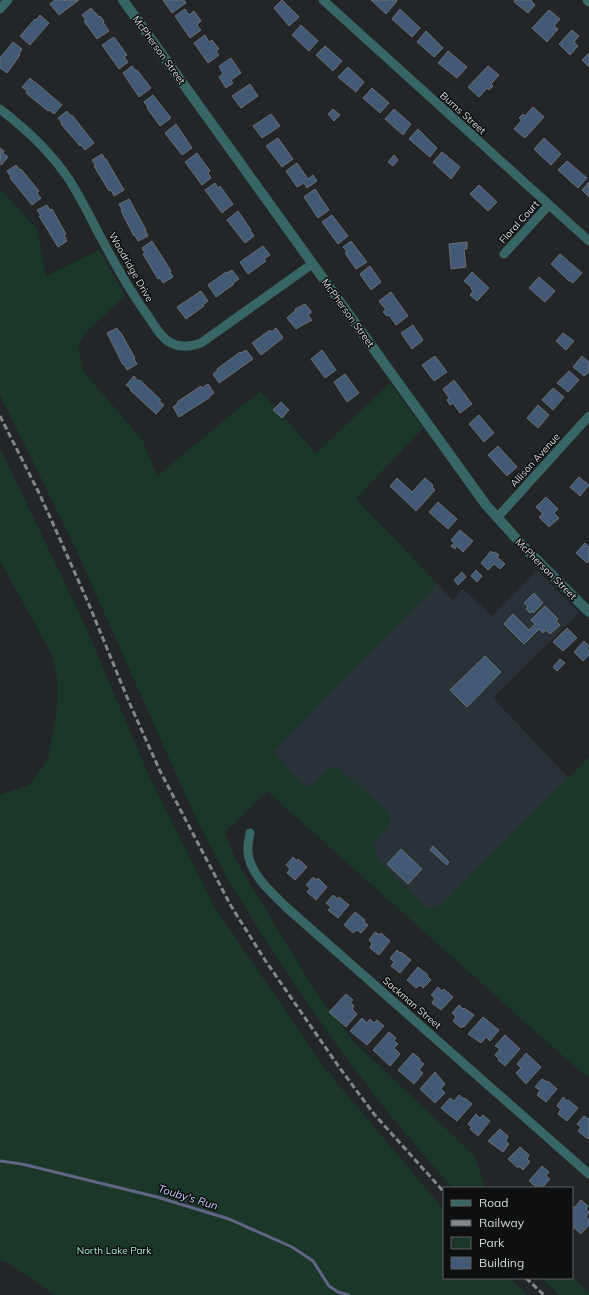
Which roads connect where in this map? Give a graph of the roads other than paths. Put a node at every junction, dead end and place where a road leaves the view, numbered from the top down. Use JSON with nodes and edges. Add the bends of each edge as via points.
{"nodes":[{"id":1,"x":8,"y":0,"type":"edge"},
{"id":2,"x":123,"y":0,"type":"edge"},
{"id":3,"x":323,"y":0,"type":"edge"},
{"id":4,"x":0,"y":9,"type":"edge"},
{"id":5,"x":0,"y":109,"type":"edge"},
{"id":6,"x":549,"y":205,"type":"junction"},
{"id":7,"x":589,"y":241,"type":"edge"},
{"id":8,"x":504,"y":254,"type":"dead end"},
{"id":9,"x":312,"y":264,"type":"junction"},
{"id":10,"x":589,"y":416,"type":"edge"},
{"id":11,"x":497,"y":518,"type":"junction"},
{"id":12,"x":589,"y":612,"type":"edge"},
{"id":13,"x":250,"y":833,"type":"dead end"},
{"id":14,"x":589,"y":1174,"type":"edge"}],
"edges":[{"from":1,"to":4,"type":"street"},
{"from":2,"to":9,"type":"street","name":"McPherson Street"},
{"from":3,"to":6,"type":"street","name":"Burns Street"},
{"from":5,"to":9,"type":"street","name":"Woodridge Drive","via":[[40,143],[68,178],[131,292],[161,335],[170,343],[182,347],[201,344]]},
{"from":6,"to":7,"type":"street","name":"Burns Street"},
{"from":6,"to":8,"type":"street","name":"Floral Court"},
{"from":9,"to":11,"type":"street","name":"McPherson Street"},
{"from":10,"to":11,"type":"street","name":"Allison Avenue"},
{"from":11,"to":12,"type":"street","name":"McPherson Street"},
{"from":13,"to":14,"type":"street","name":"Sackman Street","via":[[248,857],[268,889]]}]}
